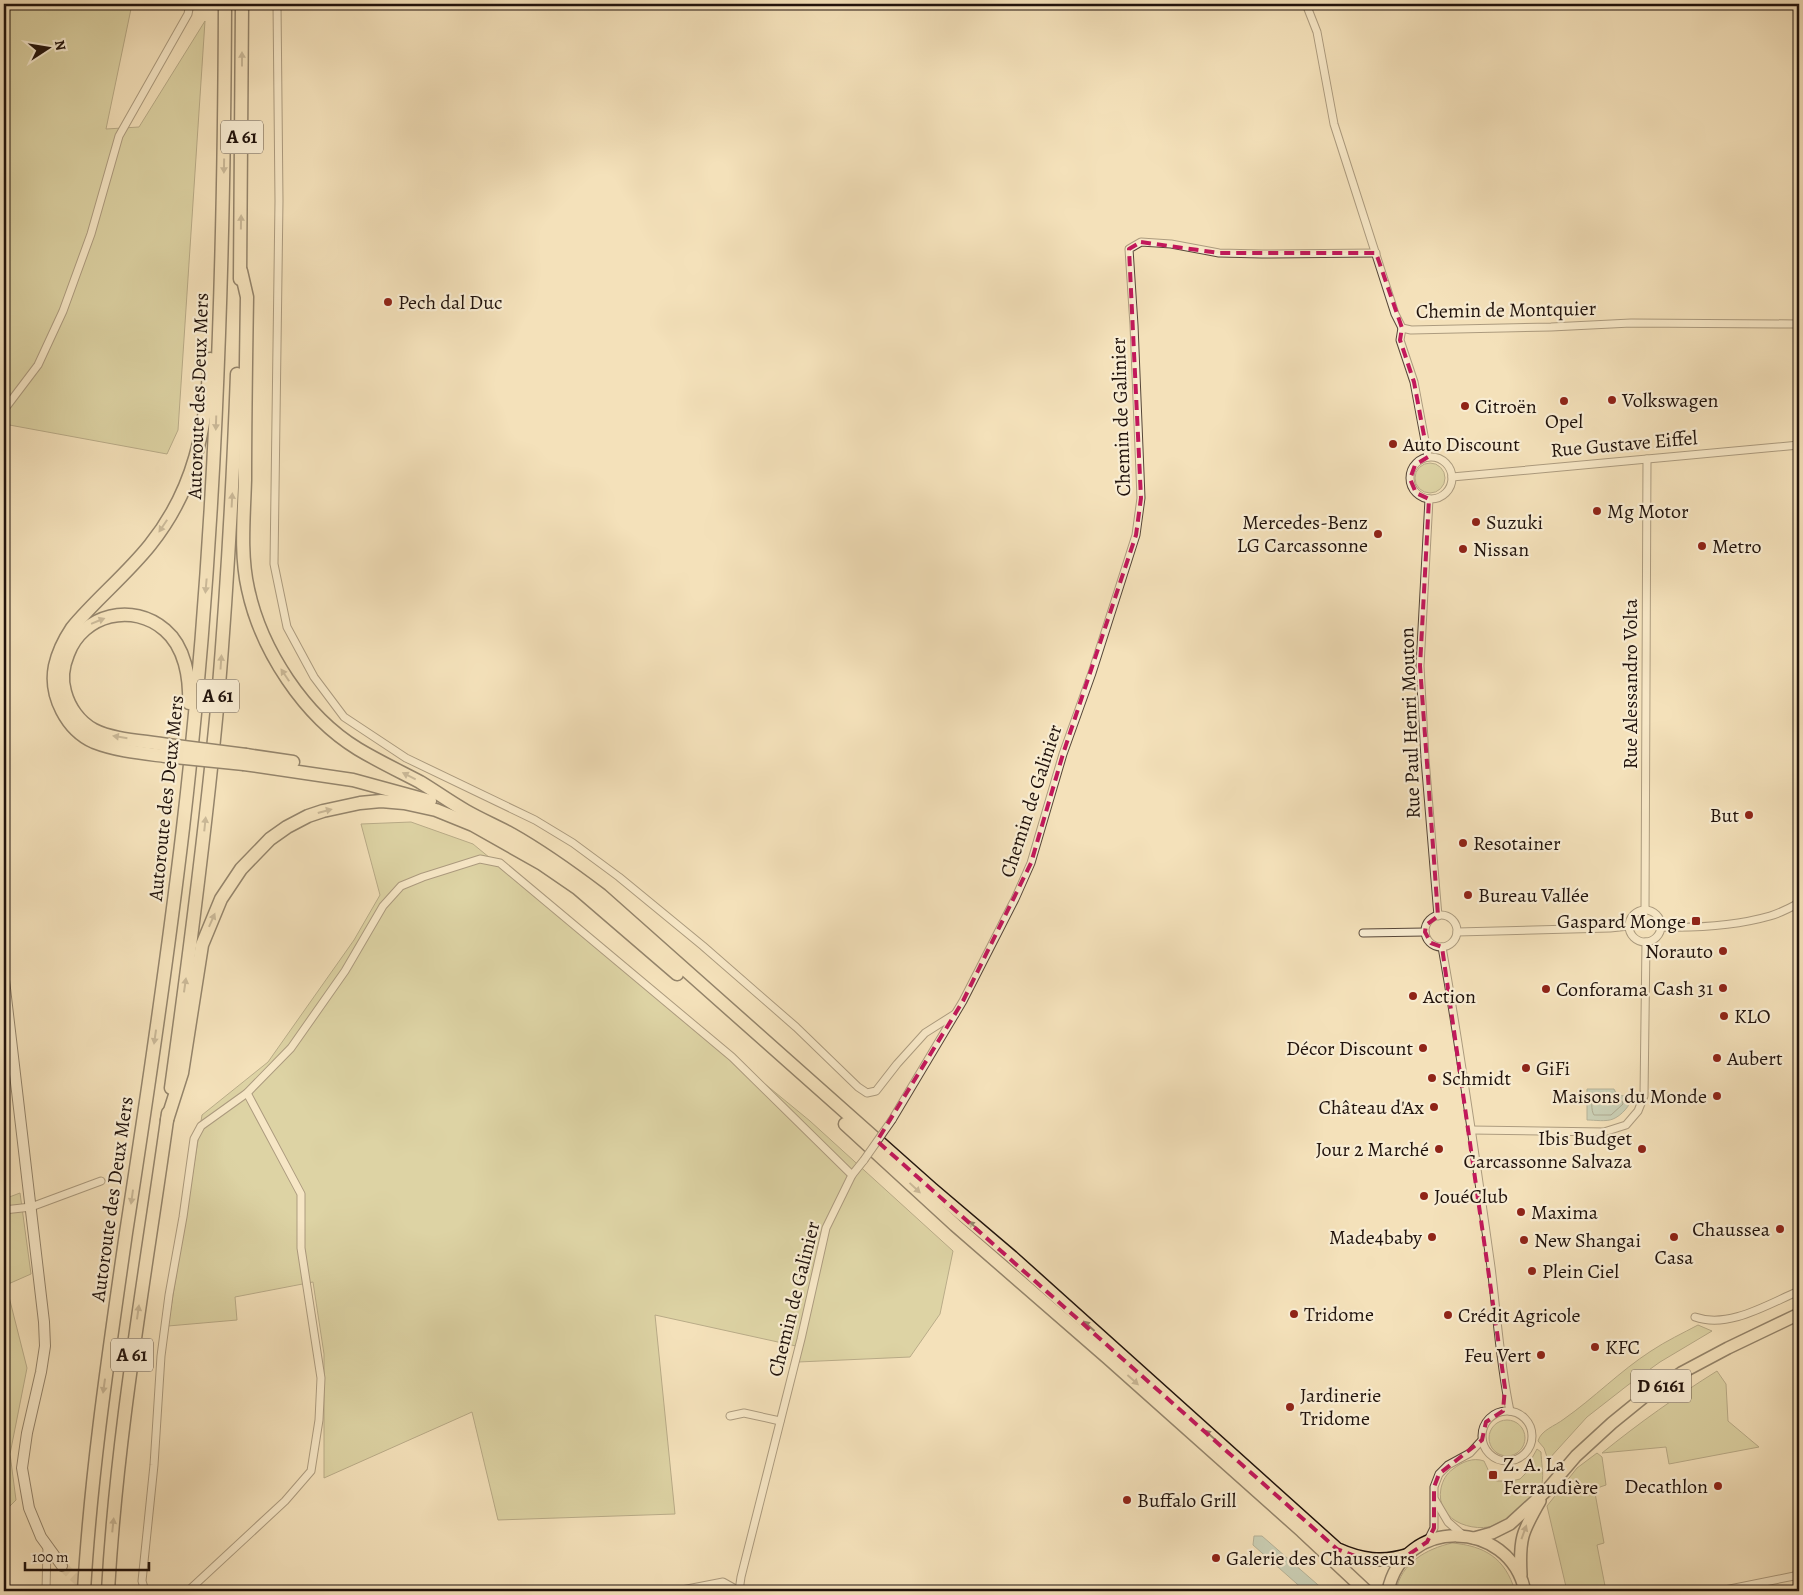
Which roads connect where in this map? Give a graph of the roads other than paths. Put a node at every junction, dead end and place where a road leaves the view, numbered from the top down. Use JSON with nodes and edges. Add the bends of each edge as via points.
{"nodes":[{"id":1,"x":190,"y":4,"type":"edge"},
{"id":2,"x":225,"y":4,"type":"edge"},
{"id":3,"x":242,"y":4,"type":"edge"},
{"id":4,"x":277,"y":4,"type":"edge"},
{"id":5,"x":1306,"y":4,"type":"edge"},
{"id":6,"x":1376,"y":253,"type":"junction"},
{"id":7,"x":241,"y":270,"type":"junction"},
{"id":8,"x":220,"y":322,"type":"junction"},
{"id":9,"x":1799,"y":324,"type":"edge"},
{"id":10,"x":1402,"y":328,"type":"junction"},
{"id":11,"x":4,"y":407,"type":"edge"},
{"id":12,"x":1799,"y":445,"type":"edge"},
{"id":13,"x":1428,"y":457,"type":"junction"},
{"id":14,"x":1646,"y":459,"type":"junction"},
{"id":15,"x":1452,"y":477,"type":"junction"},
{"id":16,"x":1429,"y":499,"type":"junction"},
{"id":17,"x":192,"y":745,"type":"junction"},
{"id":18,"x":167,"y":750,"type":"junction"},
{"id":19,"x":245,"y":760,"type":"junction"},
{"id":20,"x":465,"y":811,"type":"junction"},
{"id":21,"x":473,"y":825,"type":"junction"},
{"id":22,"x":1799,"y":903,"type":"edge"},
{"id":23,"x":1645,"y":910,"type":"junction"},
{"id":24,"x":1438,"y":916,"type":"junction"},
{"id":25,"x":1629,"y":926,"type":"junction"},
{"id":26,"x":1661,"y":927,"type":"junction"},
{"id":27,"x":1425,"y":932,"type":"junction"},
{"id":28,"x":1457,"y":932,"type":"junction"},
{"id":29,"x":1363,"y":933,"type":"dead end"},
{"id":30,"x":1646,"y":942,"type":"junction"},
{"id":31,"x":1442,"y":947,"type":"junction"},
{"id":32,"x":4,"y":980,"type":"edge"},
{"id":33,"x":955,"y":1014,"type":"junction"},
{"id":34,"x":247,"y":1093,"type":"junction"},
{"id":35,"x":167,"y":1120,"type":"junction"},
{"id":36,"x":1471,"y":1130,"type":"junction"},
{"id":37,"x":852,"y":1175,"type":"junction"},
{"id":38,"x":101,"y":1181,"type":"dead end"},
{"id":39,"x":31,"y":1207,"type":"junction"},
{"id":40,"x":4,"y":1210,"type":"edge"},
{"id":41,"x":1799,"y":1291,"type":"edge"},
{"id":42,"x":1799,"y":1314,"type":"edge"},
{"id":43,"x":1695,"y":1317,"type":"dead end"},
{"id":44,"x":1507,"y":1411,"type":"junction"},
{"id":45,"x":730,"y":1416,"type":"dead end"},
{"id":46,"x":780,"y":1421,"type":"junction"},
{"id":47,"x":1482,"y":1440,"type":"junction"},
{"id":48,"x":1470,"y":1453,"type":"junction"},
{"id":49,"x":1488,"y":1453,"type":"junction"},
{"id":50,"x":1546,"y":1491,"type":"junction"},
{"id":51,"x":1434,"y":1497,"type":"junction"},
{"id":52,"x":1469,"y":1537,"type":"junction"},
{"id":53,"x":1427,"y":1542,"type":"junction"},
{"id":54,"x":46,"y":1546,"type":"junction"},
{"id":55,"x":1408,"y":1555,"type":"junction"},
{"id":56,"x":62,"y":1566,"type":"tunnel mouth"},
{"id":57,"x":1799,"y":1575,"type":"edge"},
{"id":58,"x":1521,"y":1578,"type":"junction"},
{"id":59,"x":46,"y":1591,"type":"edge"},
{"id":60,"x":84,"y":1591,"type":"edge"},
{"id":61,"x":108,"y":1591,"type":"edge"},
{"id":62,"x":145,"y":1591,"type":"edge"},
{"id":63,"x":188,"y":1591,"type":"edge"},
{"id":64,"x":676,"y":1591,"type":"edge"},
{"id":65,"x":739,"y":1591,"type":"edge"},
{"id":66,"x":1366,"y":1591,"type":"edge"},
{"id":67,"x":1388,"y":1591,"type":"edge"},
{"id":68,"x":1525,"y":1591,"type":"edge"},
{"id":69,"x":1720,"y":1591,"type":"edge"}],
"edges":[{"from":1,"to":11,"type":"street","via":[[188,14],[119,136],[91,234],[64,310],[38,365]]},
{"from":2,"to":8,"type":"highway","name":"Autoroute des Deux Mers","number":"A 61","one_way":true},
{"from":7,"to":3,"type":"highway","name":"Autoroute des Deux Mers","number":"A 61","one_way":true},
{"from":4,"to":33,"type":"street","via":[[279,201],[274,564],[287,627],[314,677],[344,717],[406,758],[535,820],[573,842],[703,946],[867,1093],[876,1091],[925,1033]]},
{"from":5,"to":6,"type":"street","name":"Chemin de Montquier","via":[[1317,32],[1334,124]]},
{"from":6,"to":10,"type":"street","name":"Chemin de Montquier"},
{"from":6,"to":33,"type":"street","name":"Chemin de Galinier","via":[[1219,253],[1141,242],[1129,249],[1141,498],[1136,535],[1095,665],[1062,754],[1031,863]]},
{"from":20,"to":7,"type":"highway","one_way":true,"via":[[356,748],[333,731],[302,698],[268,645],[252,606],[245,567],[246,297]]},
{"from":35,"to":7,"type":"highway","name":"Autoroute des Deux Mers","number":"A 61","one_way":true,"via":[[189,962],[218,698],[230,543]]},
{"from":8,"to":17,"type":"highway","name":"Autoroute des Deux Mers","number":"A 61","one_way":true,"via":[[211,530]]},
{"from":8,"to":18,"type":"highway","one_way":true,"via":[[211,346],[202,437],[176,506],[150,545],[72,628],[54,668],[57,698],[64,714],[82,736],[114,748]]},
{"from":9,"to":10,"type":"street","name":"Chemin de Montquier","via":[[1631,323]]},
{"from":10,"to":13,"type":"street","via":[[1400,340],[1416,390]]},
{"from":12,"to":14,"type":"street","name":"Rue Gustave Eiffel"},
{"from":13,"to":15,"type":"street","via":[[1446,464]]},
{"from":13,"to":16,"type":"street","via":[[1415,464],[1410,479],[1416,493]]},
{"from":14,"to":15,"type":"street","name":"Rue Gustave Eiffel"},
{"from":14,"to":23,"type":"street","name":"Rue Alessandro Volta"},
{"from":15,"to":16,"type":"street","via":[[1448,490]]},
{"from":16,"to":24,"type":"street","name":"Rue Paul Henri Mouton","via":[[1420,666]]},
{"from":18,"to":17,"type":"highway","one_way":true,"via":[[102,733],[84,723],[72,708],[64,688],[65,662],[76,638],[93,622],[116,616],[140,617],[166,630],[186,665]]},
{"from":17,"to":60,"type":"highway","name":"Autoroute des Deux Mers","number":"A 61","one_way":true,"via":[[166,957],[97,1438]]},
{"from":18,"to":19,"type":"highway","bridge":true},
{"from":19,"to":20,"type":"highway","via":[[356,773]]},
{"from":19,"to":21,"type":"highway","via":[[388,788],[446,807]]},
{"from":55,"to":20,"type":"highway","one_way":true,"via":[[1373,1560],[1337,1549],[601,895],[553,859]]},
{"from":35,"to":21,"type":"highway","one_way":true,"via":[[182,1073],[202,945],[227,888],[258,850],[287,827],[308,816],[360,803],[381,801],[417,805]]},
{"from":21,"to":66,"type":"highway","one_way":true,"via":[[554,872],[629,932]]},
{"from":22,"to":26,"type":"street","via":[[1772,915],[1737,924]]},
{"from":23,"to":25,"type":"street","via":[[1634,914]]},
{"from":23,"to":26,"type":"street","via":[[1657,915]]},
{"from":24,"to":27,"type":"street","via":[[1426,925]]},
{"from":24,"to":28,"type":"street","via":[[1453,921]]},
{"from":25,"to":28,"type":"street"},
{"from":25,"to":30,"type":"street","via":[[1634,937]]},
{"from":26,"to":30,"type":"street","via":[[1656,937]]},
{"from":27,"to":29,"type":"street"},
{"from":27,"to":31,"type":"street","via":[[1431,943]]},
{"from":28,"to":31,"type":"street","via":[[1452,942]]},
{"from":30,"to":36,"type":"street","via":[[1644,1096],[1638,1111],[1626,1125],[1604,1132]]},
{"from":31,"to":36,"type":"street"},
{"from":32,"to":39,"type":"main road"},
{"from":33,"to":37,"type":"street","name":"Chemin de Galinier","bridge":true,"via":[[892,1120]]},
{"from":34,"to":37,"type":"street","via":[[291,1048],[345,971],[383,906],[401,886],[480,859],[500,862],[732,1057]]},
{"from":34,"to":62,"type":"street","via":[[201,1126],[194,1139],[161,1356],[142,1581]]},
{"from":34,"to":63,"type":"street","via":[[301,1194],[301,1248],[321,1378],[318,1420],[311,1471],[284,1501]]},
{"from":61,"to":35,"type":"highway","name":"Autoroute des Deux Mers","number":"A 61","one_way":true,"via":[[121,1442]]},
{"from":36,"to":44,"type":"street","via":[[1499,1327]]},
{"from":37,"to":46,"type":"street","name":"Chemin de Galinier","via":[[826,1228]]},
{"from":38,"to":39,"type":"street"},
{"from":39,"to":40,"type":"street"},
{"from":39,"to":54,"type":"main road","via":[[45,1346],[22,1468],[28,1508]]},
{"from":41,"to":43,"type":"street","via":[[1731,1320],[1706,1321]]},
{"from":42,"to":50,"type":"main road","number":"D 6161","via":[[1681,1373],[1644,1397],[1576,1456]]},
{"from":44,"to":47,"type":"street","via":[[1492,1416],[1486,1422]]},
{"from":44,"to":49,"type":"street","via":[[1523,1416],[1530,1424],[1533,1435],[1529,1450],[1511,1462],[1495,1459]]},
{"from":45,"to":46,"type":"street","via":[[744,1413]]},
{"from":46,"to":65,"type":"street","name":"Chemin de Galinier"},
{"from":47,"to":48,"type":"street"},
{"from":47,"to":49,"type":"street"},
{"from":48,"to":49,"type":"street"},
{"from":48,"to":51,"type":"street","via":[[1439,1474]]},
{"from":50,"to":52,"type":"main road","number":"D 6161","via":[[1510,1524],[1492,1533]]},
{"from":58,"to":50,"type":"main road","number":"D 6161","one_way":true,"via":[[1522,1536]]},
{"from":51,"to":52,"type":"street","via":[[1448,1522]]},
{"from":51,"to":53,"type":"street","via":[[1434,1528]]},
{"from":52,"to":53,"type":"main road","via":[[1439,1538]]},
{"from":52,"to":58,"type":"main road","via":[[1502,1552]]},
{"from":53,"to":55,"type":"main road"},
{"from":54,"to":56,"type":"main road"},
{"from":54,"to":59,"type":"street"},
{"from":55,"to":67,"type":"main road","via":[[1397,1568]]},
{"from":57,"to":69,"type":"street"},
{"from":58,"to":68,"type":"main road"},
{"from":64,"to":65,"type":"street","via":[[723,1582]]}]}
